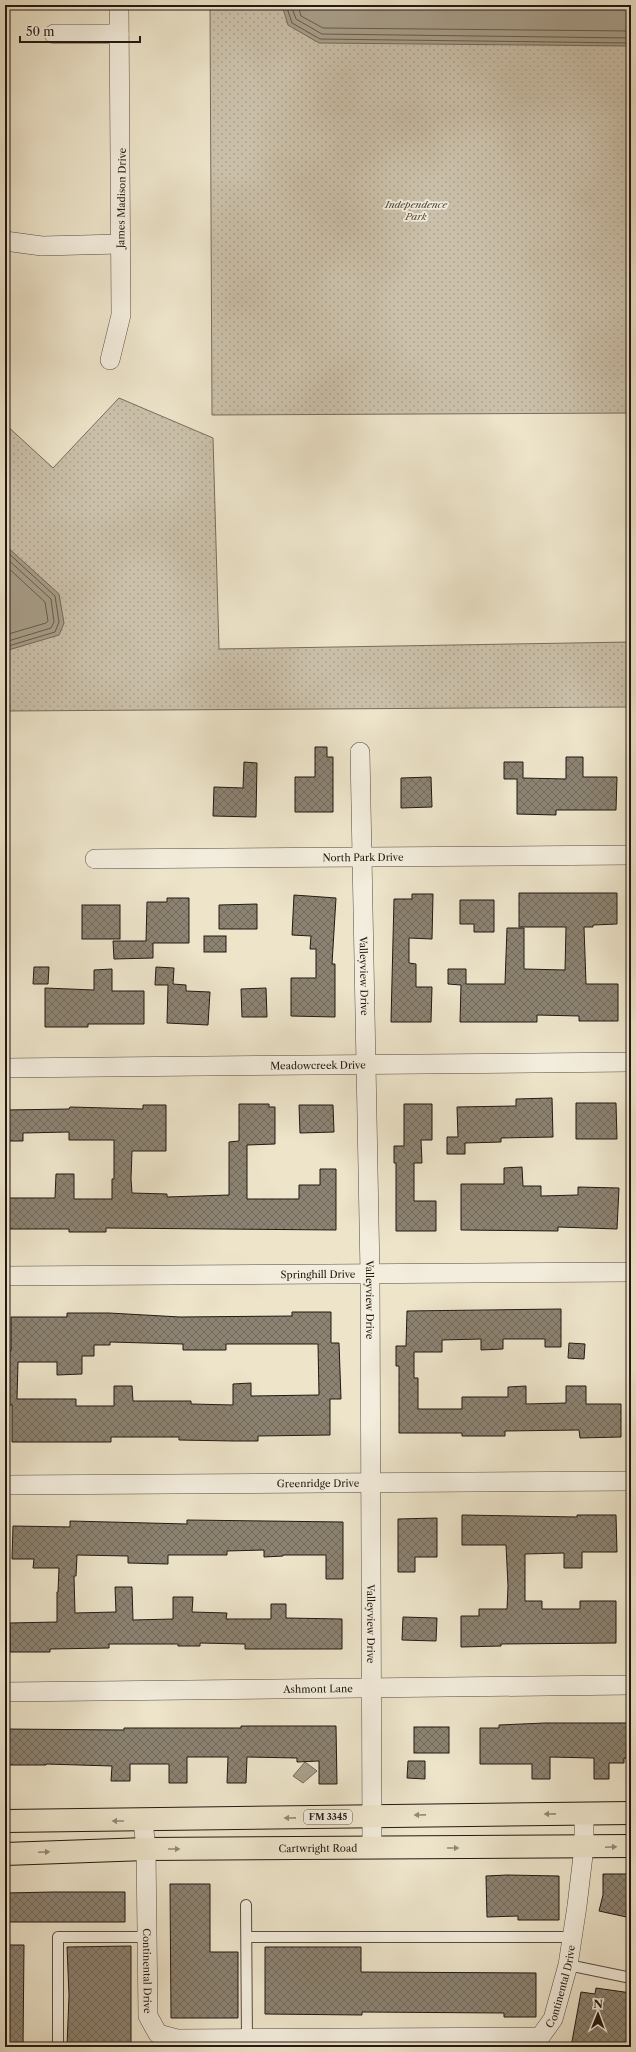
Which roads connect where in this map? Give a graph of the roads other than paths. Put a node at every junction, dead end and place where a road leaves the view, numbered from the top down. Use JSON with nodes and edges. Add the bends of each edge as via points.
{"nodes":[{"id":1,"x":120,"y":5,"type":"edge"},
{"id":2,"x":54,"y":34,"type":"dead end"},
{"id":3,"x":119,"y":34,"type":"junction"},
{"id":4,"x":5,"y":241,"type":"edge"},
{"id":5,"x":120,"y":244,"type":"junction"},
{"id":6,"x":110,"y":360,"type":"dead end"},
{"id":7,"x":360,"y":752,"type":"dead end"},
{"id":8,"x":631,"y":855,"type":"edge"},
{"id":9,"x":362,"y":857,"type":"junction"},
{"id":10,"x":95,"y":859,"type":"dead end"},
{"id":11,"x":631,"y":1062,"type":"edge"},
{"id":12,"x":366,"y":1064,"type":"junction"},
{"id":13,"x":5,"y":1068,"type":"edge"},
{"id":14,"x":631,"y":1272,"type":"edge"},
{"id":15,"x":370,"y":1273,"type":"junction"},
{"id":16,"x":5,"y":1276,"type":"edge"},
{"id":17,"x":631,"y":1481,"type":"edge"},
{"id":18,"x":370,"y":1483,"type":"junction"},
{"id":19,"x":5,"y":1485,"type":"edge"},
{"id":20,"x":631,"y":1685,"type":"edge"},
{"id":21,"x":371,"y":1687,"type":"junction"},
{"id":22,"x":5,"y":1692,"type":"edge"},
{"id":23,"x":631,"y":1813,"type":"edge"},
{"id":24,"x":584,"y":1814,"type":"junction"},
{"id":25,"x":373,"y":1816,"type":"junction"},
{"id":26,"x":5,"y":1821,"type":"edge"},
{"id":27,"x":143,"y":1821,"type":"junction"},
{"id":28,"x":631,"y":1846,"type":"edge"},
{"id":29,"x":584,"y":1847,"type":"junction"},
{"id":30,"x":372,"y":1848,"type":"junction"},
{"id":31,"x":146,"y":1849,"type":"junction"},
{"id":32,"x":5,"y":1854,"type":"edge"},
{"id":33,"x":246,"y":1905,"type":"dead end"},
{"id":34,"x":147,"y":1937,"type":"junction"},
{"id":35,"x":572,"y":1937,"type":"junction"},
{"id":36,"x":247,"y":1938,"type":"junction"},
{"id":37,"x":568,"y":1965,"type":"junction"},
{"id":38,"x":631,"y":1978,"type":"edge"},
{"id":39,"x":247,"y":2039,"type":"junction"},
{"id":40,"x":366,"y":2043,"type":"edge"},
{"id":41,"x":58,"y":2047,"type":"edge"}],
"edges":[{"from":1,"to":3,"type":"street","name":"James Madison Drive"},
{"from":2,"to":3,"type":"street"},
{"from":3,"to":5,"type":"street","name":"James Madison Drive","via":[[122,168]]},
{"from":4,"to":5,"type":"street","via":[[42,246]]},
{"from":5,"to":6,"type":"street","name":"James Madison Drive","via":[[121,315]]},
{"from":7,"to":9,"type":"street","name":"Valleyview Drive"},
{"from":8,"to":9,"type":"street","name":"North Park Drive"},
{"from":9,"to":10,"type":"street","name":"North Park Drive"},
{"from":9,"to":12,"type":"street","name":"Valleyview Drive"},
{"from":11,"to":12,"type":"street","name":"Meadowcreek Drive"},
{"from":12,"to":13,"type":"street","name":"Meadowcreek Drive"},
{"from":12,"to":15,"type":"street","name":"Valleyview Drive"},
{"from":14,"to":15,"type":"street","name":"Springhill Drive"},
{"from":15,"to":16,"type":"street","name":"Springhill Drive"},
{"from":15,"to":18,"type":"street","name":"Valleyview Drive"},
{"from":17,"to":18,"type":"street","name":"Greenridge Drive"},
{"from":18,"to":19,"type":"street","name":"Greenridge Drive"},
{"from":18,"to":21,"type":"street","name":"Valleyview Drive"},
{"from":20,"to":21,"type":"street","name":"Ashmont Lane"},
{"from":21,"to":22,"type":"street","name":"Ashmont Lane"},
{"from":21,"to":25,"type":"street","name":"Valleyview Drive"},
{"from":23,"to":24,"type":"main road","number":"FM 3345"},
{"from":24,"to":25,"type":"main road","number":"FM 3345","one_way":true},
{"from":24,"to":29,"type":"street","name":"Continental Drive"},
{"from":25,"to":27,"type":"main road","number":"FM 3345","one_way":true},
{"from":25,"to":30,"type":"street","name":"Valleyview Drive"},
{"from":27,"to":26,"type":"main road","number":"FM 3345","one_way":true},
{"from":27,"to":31,"type":"street","name":"Continental Drive"},
{"from":29,"to":28,"type":"main road","name":"Cartwright Road","one_way":true},
{"from":30,"to":29,"type":"main road","name":"Cartwright Road","one_way":true},
{"from":29,"to":35,"type":"street","name":"Continental Drive"},
{"from":31,"to":30,"type":"main road","name":"Cartwright Road","one_way":true},
{"from":32,"to":31,"type":"main road","name":"Cartwright Road","one_way":true},
{"from":31,"to":34,"type":"street","name":"Continental Drive"},
{"from":33,"to":36,"type":"lane"},
{"from":34,"to":39,"type":"street","name":"Continental Drive","via":[[148,2016],[158,2034],[177,2039]]},
{"from":34,"to":41,"type":"lane","via":[[58,1937]]},
{"from":35,"to":36,"type":"lane"},
{"from":35,"to":37,"type":"street","name":"Continental Drive"},
{"from":36,"to":39,"type":"lane"},
{"from":37,"to":38,"type":"lane"},
{"from":37,"to":40,"type":"street","name":"Continental Drive","via":[[553,2020],[540,2037]]},
{"from":39,"to":40,"type":"street","name":"Continental Drive"}]}
